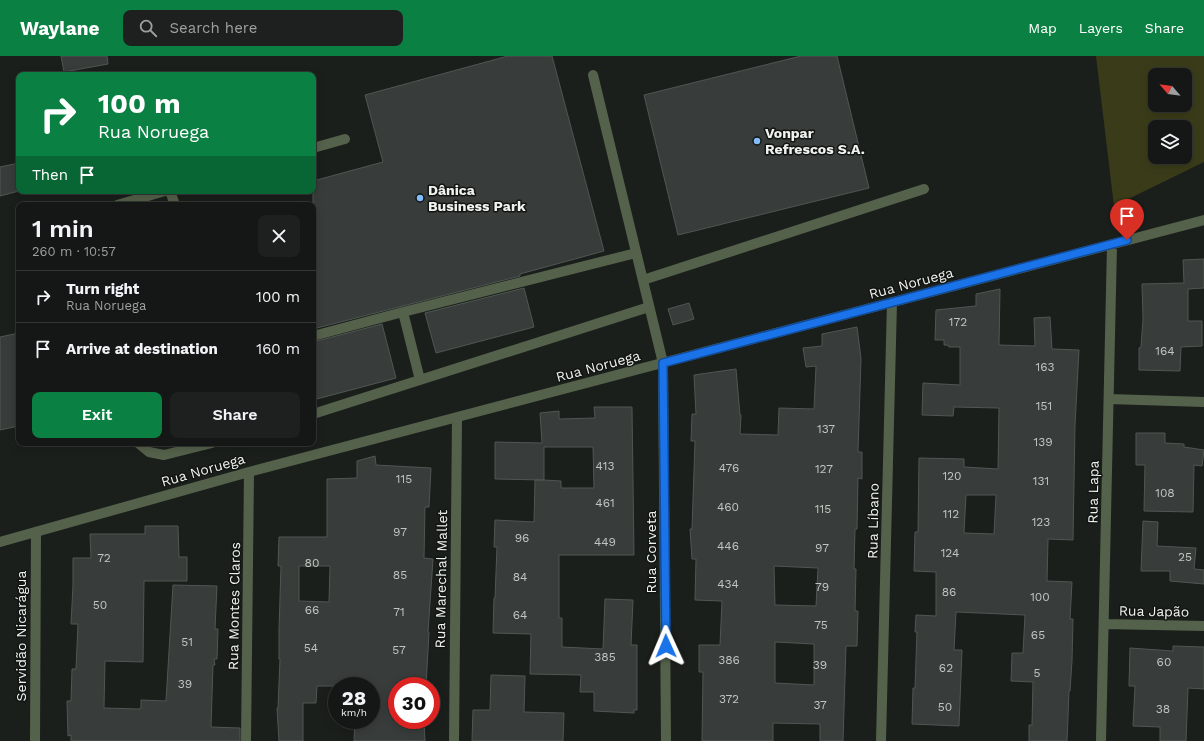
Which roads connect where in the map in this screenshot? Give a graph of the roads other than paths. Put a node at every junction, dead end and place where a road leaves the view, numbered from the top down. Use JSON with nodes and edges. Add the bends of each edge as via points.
{"nodes":[{"id":1,"x":593,"y":75,"type":"dead end"},
{"id":2,"x":345,"y":139,"type":"dead end"},
{"id":3,"x":316,"y":147,"type":"edge"},
{"id":4,"x":924,"y":188,"type":"dead end"},
{"id":5,"x":155,"y":194,"type":"edge"},
{"id":6,"x":127,"y":202,"type":"edge"},
{"id":7,"x":1204,"y":220,"type":"edge"},
{"id":8,"x":1112,"y":244,"type":"junction"},
{"id":9,"x":636,"y":253,"type":"junction"},
{"id":10,"x":643,"y":280,"type":"junction"},
{"id":11,"x":892,"y":302,"type":"junction"},
{"id":12,"x":650,"y":307,"type":"junction"},
{"id":13,"x":403,"y":312,"type":"junction"},
{"id":14,"x":316,"y":335,"type":"edge"},
{"id":15,"x":663,"y":363,"type":"junction"},
{"id":16,"x":420,"y":380,"type":"junction"},
{"id":17,"x":1109,"y":399,"type":"junction"},
{"id":18,"x":1204,"y":402,"type":"edge"},
{"id":19,"x":316,"y":413,"type":"edge"},
{"id":20,"x":457,"y":417,"type":"junction"},
{"id":21,"x":141,"y":446,"type":"edge"},
{"id":22,"x":200,"y":446,"type":"edge"},
{"id":23,"x":249,"y":472,"type":"junction"},
{"id":24,"x":36,"y":532,"type":"junction"},
{"id":25,"x":0,"y":542,"type":"edge"},
{"id":26,"x":1104,"y":624,"type":"junction"},
{"id":27,"x":1204,"y":626,"type":"edge"},
{"id":28,"x":35,"y":741,"type":"edge"},
{"id":29,"x":246,"y":741,"type":"edge"},
{"id":30,"x":454,"y":741,"type":"edge"},
{"id":31,"x":666,"y":741,"type":"edge"},
{"id":32,"x":882,"y":741,"type":"edge"},
{"id":33,"x":1101,"y":741,"type":"edge"}],
"edges":[{"from":1,"to":9,"type":"street","name":"Rua Corveta"},
{"from":2,"to":3,"type":"street"},
{"from":4,"to":10,"type":"street"},
{"from":5,"to":6,"type":"street"},
{"from":7,"to":8,"type":"street","name":"Rua Noruega"},
{"from":8,"to":11,"type":"street","name":"Rua Noruega"},
{"from":8,"to":17,"type":"street","name":"Rua Lapa"},
{"from":9,"to":10,"type":"street","name":"Rua Corveta"},
{"from":9,"to":13,"type":"street"},
{"from":10,"to":12,"type":"street","name":"Rua Corveta"},
{"from":11,"to":15,"type":"street","name":"Rua Noruega"},
{"from":11,"to":32,"type":"street","name":"Rua Líbano"},
{"from":12,"to":15,"type":"street","name":"Rua Corveta"},
{"from":12,"to":16,"type":"street"},
{"from":13,"to":14,"type":"street"},
{"from":13,"to":16,"type":"street"},
{"from":15,"to":20,"type":"street","name":"Rua Noruega"},
{"from":15,"to":31,"type":"street","name":"Rua Corveta"},
{"from":16,"to":19,"type":"street"},
{"from":17,"to":18,"type":"street"},
{"from":17,"to":26,"type":"street","name":"Rua Lapa"},
{"from":20,"to":23,"type":"street","name":"Rua Noruega"},
{"from":20,"to":30,"type":"street","name":"Rua Marechal Mallet"},
{"from":21,"to":22,"type":"street","via":[[148,452],[164,455]]},
{"from":23,"to":24,"type":"street","name":"Rua Noruega"},
{"from":23,"to":29,"type":"street","name":"Rua Montes Claros"},
{"from":24,"to":25,"type":"street","name":"Rua Noruega"},
{"from":24,"to":28,"type":"street","name":"Servidão Nicarágua"},
{"from":26,"to":27,"type":"street","name":"Rua Japão"},
{"from":26,"to":33,"type":"street","name":"Rua Lapa"}]}
